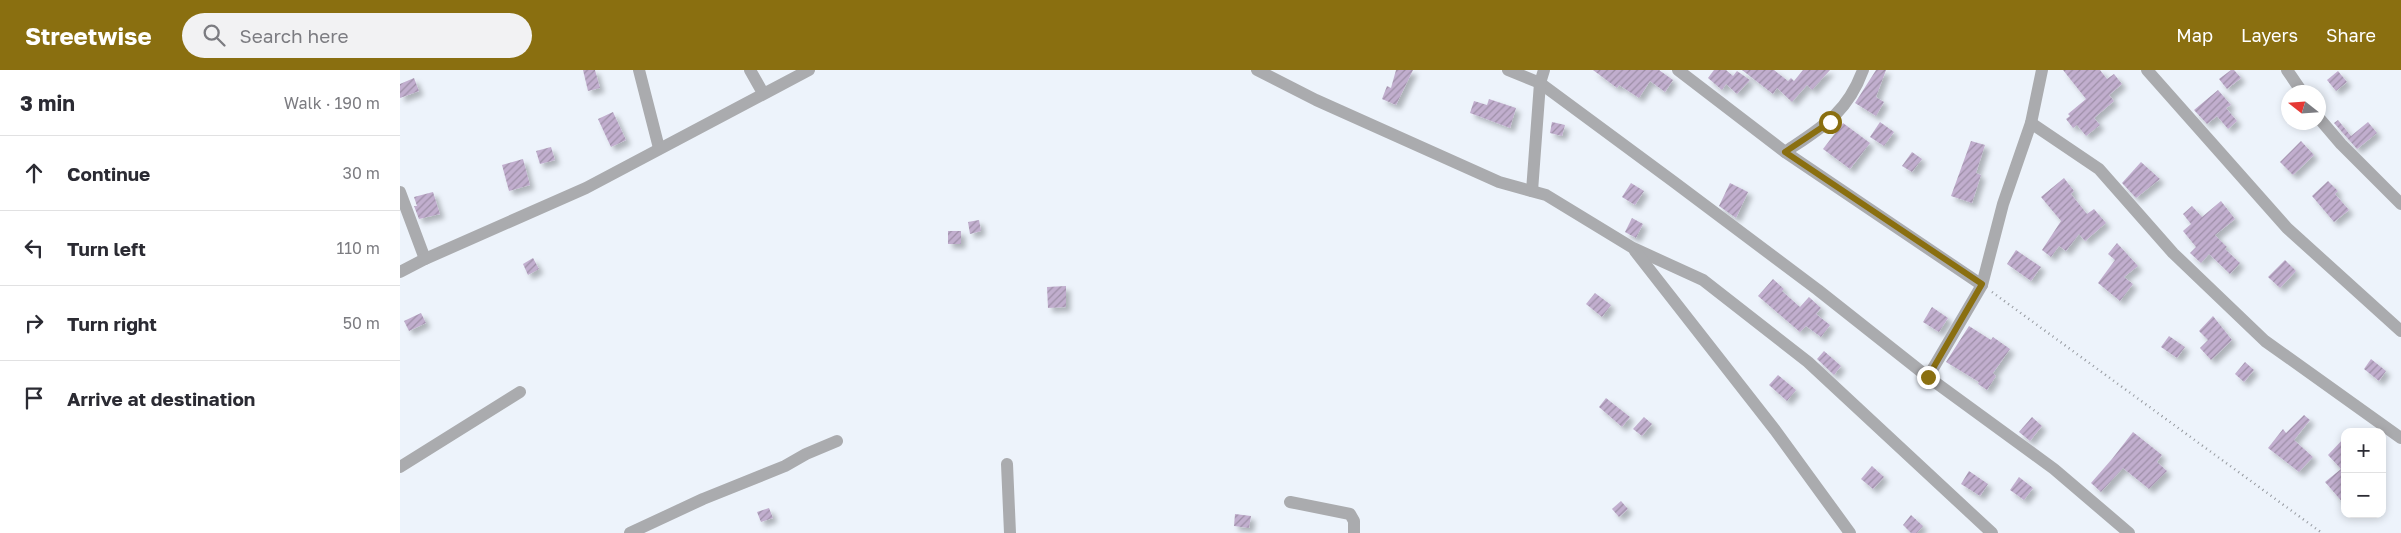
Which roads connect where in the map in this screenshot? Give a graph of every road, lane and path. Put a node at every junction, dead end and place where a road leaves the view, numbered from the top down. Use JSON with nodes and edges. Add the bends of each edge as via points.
{"nodes":[{"id":1,"x":639,"y":70,"type":"edge"},
{"id":2,"x":750,"y":70,"type":"edge"},
{"id":3,"x":809,"y":70,"type":"edge"},
{"id":4,"x":1257,"y":70,"type":"edge"},
{"id":5,"x":1508,"y":70,"type":"edge"},
{"id":6,"x":1544,"y":70,"type":"edge"},
{"id":7,"x":1678,"y":70,"type":"edge"},
{"id":8,"x":1863,"y":70,"type":"edge"},
{"id":9,"x":2042,"y":70,"type":"edge"},
{"id":10,"x":2147,"y":70,"type":"edge"},
{"id":11,"x":2287,"y":70,"type":"edge"},
{"id":12,"x":1540,"y":83,"type":"junction"},
{"id":13,"x":2297,"y":85,"type":"edge"},
{"id":14,"x":763,"y":93,"type":"junction"},
{"id":15,"x":2031,"y":123,"type":"junction"},
{"id":16,"x":2326,"y":126,"type":"edge"},
{"id":17,"x":659,"y":148,"type":"junction"},
{"id":18,"x":1785,"y":152,"type":"junction"},
{"id":19,"x":1532,"y":191,"type":"junction"},
{"id":20,"x":400,"y":192,"type":"edge"},
{"id":21,"x":2401,"y":204,"type":"edge"},
{"id":22,"x":1633,"y":248,"type":"junction"},
{"id":23,"x":425,"y":259,"type":"junction"},
{"id":24,"x":400,"y":272,"type":"edge"},
{"id":25,"x":1982,"y":284,"type":"junction"},
{"id":26,"x":2401,"y":331,"type":"edge"},
{"id":27,"x":1928,"y":377,"type":"junction"},
{"id":28,"x":520,"y":392,"type":"dead end"},
{"id":29,"x":2401,"y":438,"type":"edge"},
{"id":30,"x":837,"y":441,"type":"dead end"},
{"id":31,"x":1007,"y":464,"type":"dead end"},
{"id":32,"x":400,"y":467,"type":"edge"},
{"id":33,"x":1290,"y":502,"type":"dead end"},
{"id":34,"x":630,"y":533,"type":"edge"},
{"id":35,"x":1010,"y":533,"type":"edge"},
{"id":36,"x":1354,"y":533,"type":"edge"},
{"id":37,"x":1850,"y":533,"type":"edge"},
{"id":38,"x":1992,"y":533,"type":"edge"},
{"id":39,"x":2128,"y":533,"type":"edge"},
{"id":40,"x":2322,"y":533,"type":"edge"}],
"edges":[{"from":1,"to":17,"type":"street"},
{"from":2,"to":14,"type":"street"},
{"from":3,"to":14,"type":"street"},
{"from":4,"to":19,"type":"street","via":[[1499,182]]},
{"from":5,"to":12,"type":"street"},
{"from":6,"to":12,"type":"street"},
{"from":7,"to":18,"type":"street"},
{"from":8,"to":18,"type":"street","via":[[1854,92],[1834,117]]},
{"from":9,"to":15,"type":"street"},
{"from":10,"to":26,"type":"street","via":[[2287,228]]},
{"from":11,"to":13,"type":"street"},
{"from":12,"to":19,"type":"street"},
{"from":12,"to":27,"type":"street","via":[[1818,290]]},
{"from":14,"to":17,"type":"street"},
{"from":15,"to":25,"type":"street","via":[[2003,204]]},
{"from":15,"to":29,"type":"street","via":[[2099,169],[2173,254],[2266,341]]},
{"from":16,"to":21,"type":"street"},
{"from":17,"to":23,"type":"street","via":[[586,188]]},
{"from":18,"to":25,"type":"street"},
{"from":19,"to":22,"type":"street","via":[[1546,195]]},
{"from":20,"to":23,"type":"street"},
{"from":22,"to":37,"type":"street","via":[[1775,430]]},
{"from":22,"to":38,"type":"street","via":[[1703,280],[1734,302],[1808,362]]},
{"from":23,"to":24,"type":"street"},
{"from":25,"to":27,"type":"street"},
{"from":25,"to":40,"type":"path","via":[[2036,327]]},
{"from":27,"to":39,"type":"street","via":[[2054,469]]},
{"from":28,"to":32,"type":"street"},
{"from":30,"to":34,"type":"street"},
{"from":31,"to":35,"type":"street"},
{"from":33,"to":36,"type":"street","via":[[1350,514]]}]}
